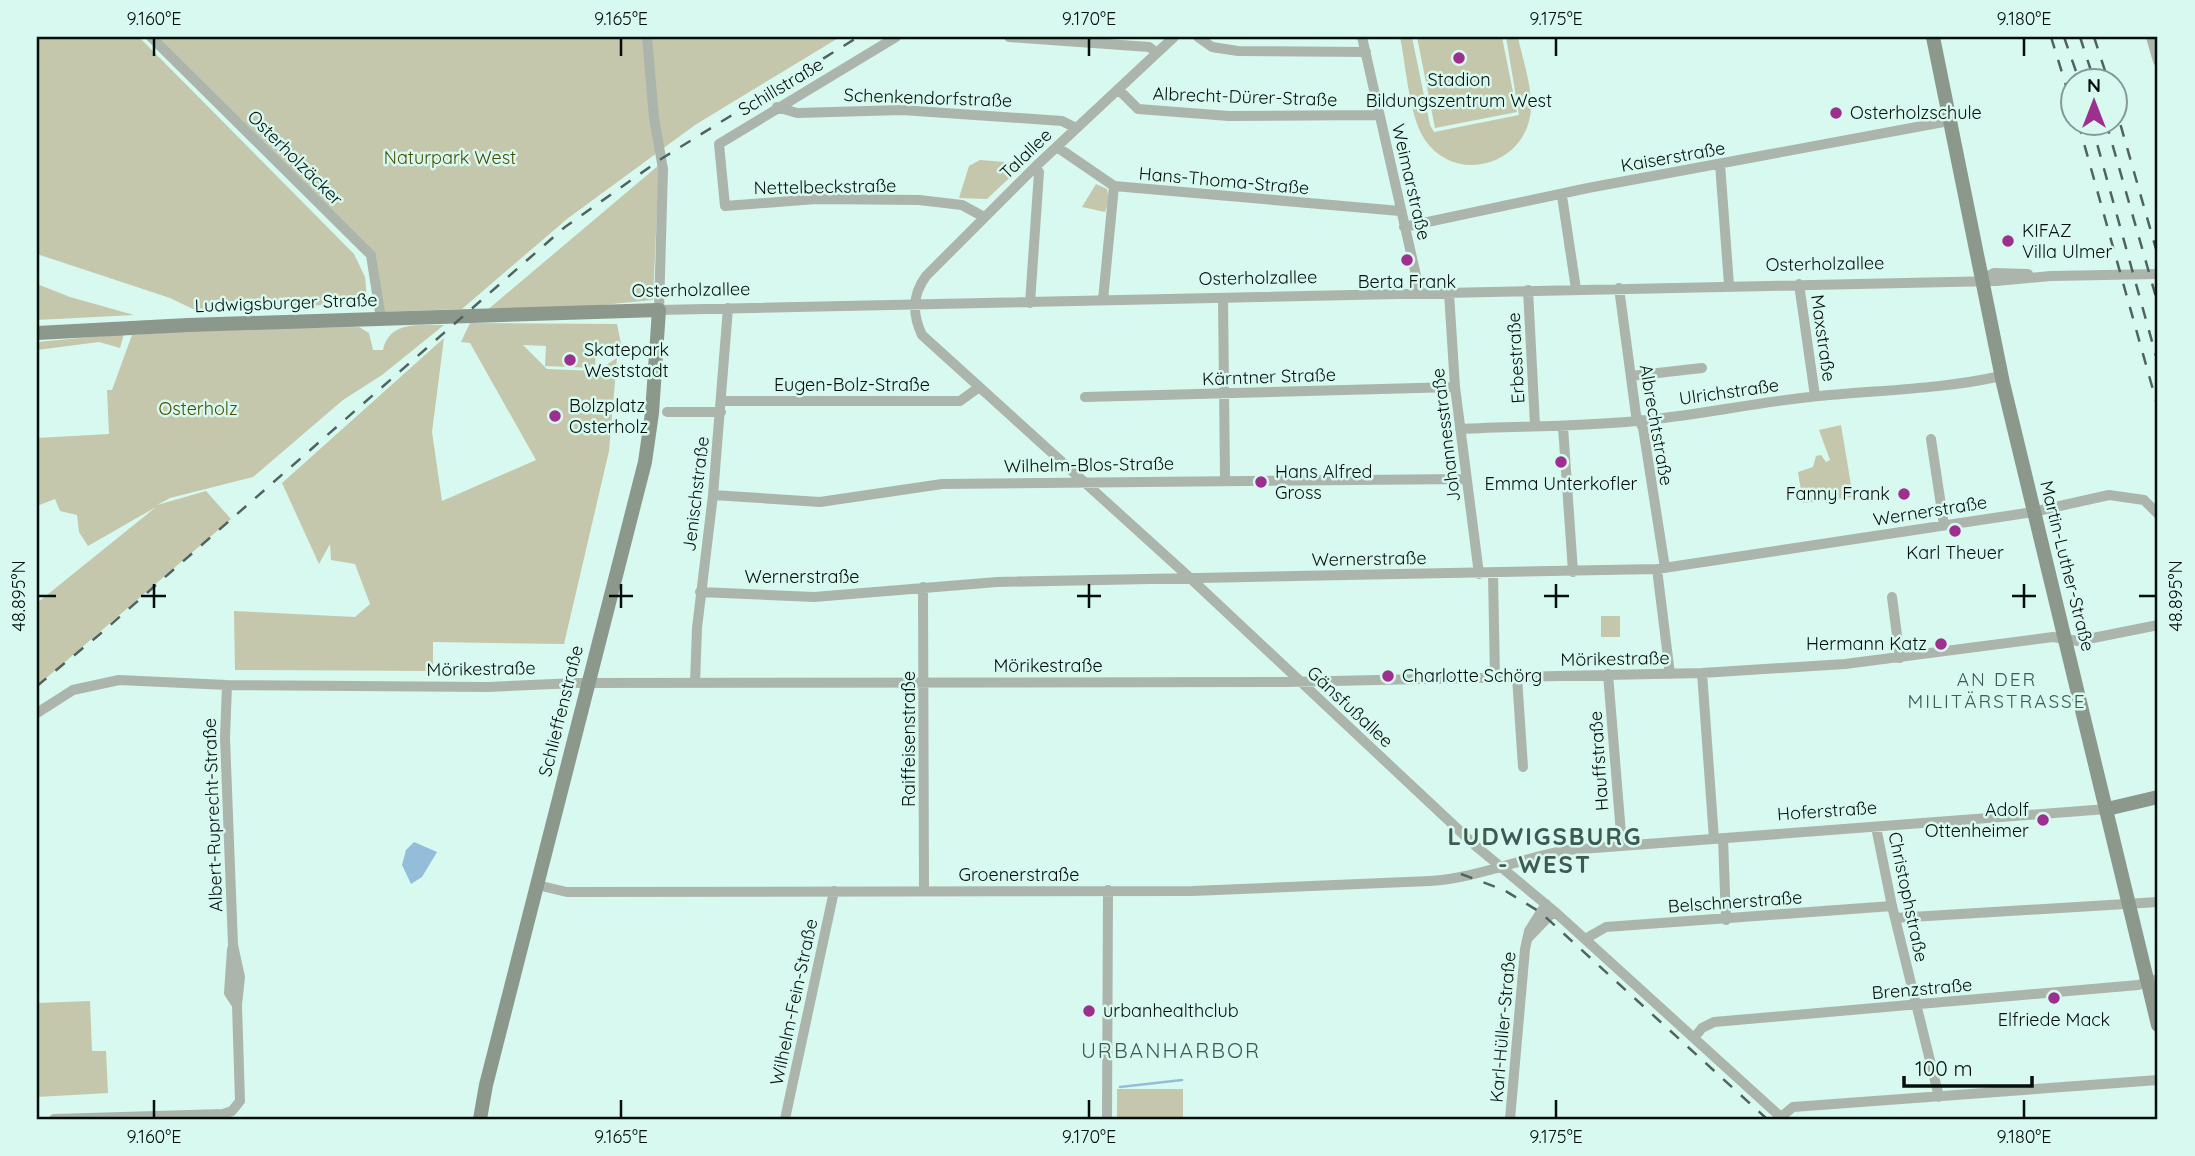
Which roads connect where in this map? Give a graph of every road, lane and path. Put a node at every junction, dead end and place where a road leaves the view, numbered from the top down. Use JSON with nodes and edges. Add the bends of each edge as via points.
{"nodes":[{"id":1,"x":150,"y":37,"type":"edge"},
{"id":2,"x":647,"y":37,"type":"edge"},
{"id":3,"x":896,"y":37,"type":"edge"},
{"id":4,"x":1009,"y":37,"type":"edge"},
{"id":5,"x":1174,"y":37,"type":"edge"},
{"id":6,"x":1198,"y":37,"type":"edge"},
{"id":7,"x":1362,"y":37,"type":"edge"},
{"id":8,"x":1933,"y":37,"type":"edge"},
{"id":9,"x":2151,"y":37,"type":"edge"},
{"id":10,"x":1366,"y":52,"type":"junction"},
{"id":11,"x":1157,"y":53,"type":"junction"},
{"id":12,"x":2158,"y":61,"type":"edge"},
{"id":13,"x":1118,"y":89,"type":"junction"},
{"id":14,"x":777,"y":107,"type":"junction"},
{"id":15,"x":1379,"y":115,"type":"junction"},
{"id":16,"x":1949,"y":121,"type":"junction"},
{"id":17,"x":1076,"y":128,"type":"junction"},
{"id":18,"x":719,"y":144,"type":"joint"},
{"id":19,"x":1057,"y":147,"type":"junction"},
{"id":20,"x":1720,"y":164,"type":"junction"},
{"id":21,"x":1035,"y":167,"type":"junction"},
{"id":22,"x":1114,"y":186,"type":"junction"},
{"id":23,"x":1562,"y":196,"type":"junction"},
{"id":24,"x":1400,"y":211,"type":"junction"},
{"id":25,"x":984,"y":217,"type":"junction"},
{"id":26,"x":1404,"y":227,"type":"junction"},
{"id":27,"x":2158,"y":274,"type":"edge"},
{"id":28,"x":1981,"y":279,"type":"junction"},
{"id":29,"x":1799,"y":284,"type":"junction"},
{"id":30,"x":1729,"y":285,"type":"junction"},
{"id":31,"x":1619,"y":288,"type":"junction"},
{"id":32,"x":1576,"y":289,"type":"junction"},
{"id":33,"x":1528,"y":290,"type":"junction"},
{"id":34,"x":1420,"y":293,"type":"junction"},
{"id":35,"x":1449,"y":293,"type":"junction"},
{"id":36,"x":1223,"y":298,"type":"junction"},
{"id":37,"x":1103,"y":300,"type":"junction"},
{"id":38,"x":1030,"y":303,"type":"junction"},
{"id":39,"x":914,"y":304,"type":"junction"},
{"id":40,"x":728,"y":308,"type":"junction"},
{"id":41,"x":659,"y":310,"type":"junction"},
{"id":42,"x":536,"y":313,"type":"joint"},
{"id":43,"x":381,"y":319,"type":"junction"},
{"id":44,"x":37,"y":333,"type":"edge"},
{"id":45,"x":1702,"y":368,"type":"dead end"},
{"id":46,"x":1631,"y":376,"type":"junction"},
{"id":47,"x":2001,"y":376,"type":"junction"},
{"id":48,"x":1455,"y":387,"type":"junction"},
{"id":49,"x":978,"y":388,"type":"junction"},
{"id":50,"x":1224,"y":394,"type":"junction"},
{"id":51,"x":1815,"y":396,"type":"junction"},
{"id":52,"x":1085,"y":397,"type":"dead end"},
{"id":53,"x":722,"y":401,"type":"junction"},
{"id":54,"x":667,"y":412,"type":"dead end"},
{"id":55,"x":721,"y":412,"type":"junction"},
{"id":56,"x":1640,"y":421,"type":"junction"},
{"id":57,"x":1535,"y":425,"type":"junction"},
{"id":58,"x":1563,"y":427,"type":"junction"},
{"id":59,"x":1460,"y":429,"type":"junction"},
{"id":60,"x":1931,"y":439,"type":"dead end"},
{"id":61,"x":1226,"y":479,"type":"junction"},
{"id":62,"x":1466,"y":479,"type":"junction"},
{"id":63,"x":1084,"y":481,"type":"junction"},
{"id":64,"x":713,"y":495,"type":"junction"},
{"id":65,"x":2033,"y":512,"type":"junction"},
{"id":66,"x":2158,"y":514,"type":"edge"},
{"id":67,"x":1944,"y":525,"type":"junction"},
{"id":68,"x":1661,"y":569,"type":"junction"},
{"id":69,"x":1573,"y":572,"type":"junction"},
{"id":70,"x":1479,"y":573,"type":"junction"},
{"id":71,"x":1493,"y":574,"type":"junction"},
{"id":72,"x":1189,"y":577,"type":"junction"},
{"id":73,"x":923,"y":587,"type":"junction"},
{"id":74,"x":701,"y":592,"type":"junction"},
{"id":75,"x":1892,"y":597,"type":"dead end"},
{"id":76,"x":2158,"y":625,"type":"edge"},
{"id":77,"x":2066,"y":639,"type":"junction"},
{"id":78,"x":1900,"y":658,"type":"junction"},
{"id":79,"x":1702,"y":673,"type":"junction"},
{"id":80,"x":1608,"y":674,"type":"junction"},
{"id":81,"x":1670,"y":674,"type":"junction"},
{"id":82,"x":1517,"y":677,"type":"junction"},
{"id":83,"x":1495,"y":678,"type":"junction"},
{"id":84,"x":925,"y":681,"type":"junction"},
{"id":85,"x":1299,"y":681,"type":"junction"},
{"id":86,"x":587,"y":683,"type":"junction"},
{"id":87,"x":695,"y":683,"type":"junction"},
{"id":88,"x":227,"y":685,"type":"junction"},
{"id":89,"x":37,"y":713,"type":"edge"},
{"id":90,"x":1523,"y":767,"type":"dead end"},
{"id":91,"x":2158,"y":797,"type":"edge"},
{"id":92,"x":2107,"y":809,"type":"junction"},
{"id":93,"x":1876,"y":827,"type":"junction"},
{"id":94,"x":1718,"y":838,"type":"junction"},
{"id":95,"x":1622,"y":846,"type":"junction"},
{"id":96,"x":1499,"y":867,"type":"junction"},
{"id":97,"x":537,"y":885,"type":"junction"},
{"id":98,"x":924,"y":890,"type":"junction"},
{"id":99,"x":1108,"y":890,"type":"junction"},
{"id":100,"x":834,"y":891,"type":"junction"},
{"id":101,"x":2129,"y":902,"type":"junction"},
{"id":102,"x":2158,"y":902,"type":"edge"},
{"id":103,"x":1892,"y":906,"type":"junction"},
{"id":104,"x":1550,"y":908,"type":"junction"},
{"id":105,"x":1895,"y":918,"type":"junction"},
{"id":106,"x":1726,"y":920,"type":"junction"},
{"id":107,"x":1585,"y":939,"type":"junction"},
{"id":108,"x":2153,"y":980,"type":"edge"},
{"id":109,"x":1916,"y":1006,"type":"junction"},
{"id":110,"x":2158,"y":1025,"type":"edge"},
{"id":111,"x":1694,"y":1038,"type":"junction"},
{"id":112,"x":2158,"y":1080,"type":"edge"},
{"id":113,"x":1939,"y":1097,"type":"junction"},
{"id":114,"x":236,"y":1108,"type":"junction"},
{"id":115,"x":123,"y":1118,"type":"edge"},
{"id":116,"x":1782,"y":1118,"type":"edge"},
{"id":117,"x":54,"y":1119,"type":"edge"},
{"id":118,"x":240,"y":1119,"type":"edge"},
{"id":119,"x":480,"y":1119,"type":"edge"},
{"id":120,"x":785,"y":1119,"type":"edge"},
{"id":121,"x":1107,"y":1119,"type":"edge"},
{"id":122,"x":1510,"y":1119,"type":"edge"}],
"edges":[{"from":1,"to":43,"type":"street","name":"Osterholzäcker","via":[[370,255]]},
{"from":2,"to":41,"type":"street","via":[[663,169]]},
{"from":3,"to":14,"type":"street","name":"Schillstraße"},
{"from":4,"to":11,"type":"street","via":[[1149,47]]},
{"from":5,"to":11,"type":"street","name":"Talallee"},
{"from":6,"to":10,"type":"street","via":[[1212,47],[1238,51]]},
{"from":7,"to":10,"type":"street","name":"Weimarstraße"},
{"from":8,"to":16,"type":"street","name":"Martin-Luther-Straße"},
{"from":9,"to":12,"type":"street"},
{"from":10,"to":15,"type":"street","name":"Weimarstraße"},
{"from":11,"to":13,"type":"street","name":"Talallee"},
{"from":13,"to":15,"type":"street","name":"Albrecht-Dürer-Straße","via":[[1138,109],[1229,116]]},
{"from":13,"to":17,"type":"street","name":"Talallee"},
{"from":14,"to":17,"type":"street","name":"Schenkendorfstraße","via":[[797,113],[902,110],[1062,121]]},
{"from":14,"to":18,"type":"street","name":"Schillstraße"},
{"from":15,"to":24,"type":"street","name":"Weimarstraße"},
{"from":16,"to":20,"type":"street","name":"Kaiserstraße"},
{"from":16,"to":28,"type":"street","name":"Martin-Luther-Straße"},
{"from":17,"to":19,"type":"street","name":"Talallee"},
{"from":18,"to":25,"type":"street","name":"Nettelbeckstraße","via":[[725,206],[816,199],[919,201],[962,205]]},
{"from":19,"to":21,"type":"street","name":"Talallee"},
{"from":19,"to":22,"type":"street","name":"Hans-Thoma-Straße"},
{"from":20,"to":23,"type":"street","name":"Kaiserstraße"},
{"from":20,"to":30,"type":"street"},
{"from":21,"to":25,"type":"street","name":"Talallee"},
{"from":21,"to":38,"type":"street","via":[[1039,172]]},
{"from":22,"to":24,"type":"street","name":"Hans-Thoma-Straße"},
{"from":22,"to":37,"type":"street"},
{"from":23,"to":26,"type":"street","name":"Kaiserstraße"},
{"from":23,"to":32,"type":"street"},
{"from":24,"to":26,"type":"street","name":"Weimarstraße"},
{"from":25,"to":39,"type":"street","name":"Talallee","via":[[926,276]]},
{"from":26,"to":34,"type":"street","name":"Weimarstraße"},
{"from":27,"to":28,"type":"street","name":"Osterholzallee"},
{"from":28,"to":29,"type":"street","name":"Osterholzallee"},
{"from":28,"to":47,"type":"street","name":"Martin-Luther-Straße"},
{"from":29,"to":30,"type":"street","name":"Osterholzallee"},
{"from":29,"to":51,"type":"street","name":"Maxstraße"},
{"from":30,"to":31,"type":"street","name":"Osterholzallee"},
{"from":31,"to":32,"type":"street","name":"Osterholzallee"},
{"from":31,"to":46,"type":"street","name":"Albrechtstraße"},
{"from":32,"to":33,"type":"street","name":"Osterholzallee"},
{"from":33,"to":35,"type":"street","name":"Osterholzallee"},
{"from":33,"to":57,"type":"street","name":"Erbestraße"},
{"from":34,"to":35,"type":"street","name":"Osterholzallee"},
{"from":34,"to":36,"type":"street","name":"Osterholzallee"},
{"from":35,"to":48,"type":"street","name":"Johannesstraße"},
{"from":36,"to":37,"type":"street","name":"Osterholzallee"},
{"from":36,"to":50,"type":"street"},
{"from":37,"to":38,"type":"street","name":"Osterholzallee"},
{"from":38,"to":39,"type":"street","name":"Osterholzallee"},
{"from":39,"to":40,"type":"street","name":"Osterholzallee"},
{"from":39,"to":49,"type":"street","name":"Gänsfußallee","via":[[922,335]]},
{"from":40,"to":41,"type":"street","name":"Osterholzallee"},
{"from":40,"to":53,"type":"street","name":"Jenischstraße"},
{"from":41,"to":42,"type":"street","name":"Osterholzallee"},
{"from":41,"to":86,"type":"street","name":"Schlieffenstraße","via":[[645,462]]},
{"from":42,"to":43,"type":"street","name":"Ludwigsburger Straße"},
{"from":43,"to":44,"type":"street","name":"Ludwigsburger Straße"},
{"from":45,"to":46,"type":"street"},
{"from":46,"to":56,"type":"street","name":"Albrechtstraße"},
{"from":47,"to":51,"type":"street","name":"Ulrichstraße"},
{"from":47,"to":65,"type":"street","name":"Martin-Luther-Straße"},
{"from":48,"to":50,"type":"street","name":"Kärntner Straße"},
{"from":48,"to":59,"type":"street","name":"Johannesstraße"},
{"from":49,"to":53,"type":"street","name":"Eugen-Bolz-Straße","via":[[960,401]]},
{"from":49,"to":63,"type":"street","name":"Gänsfußallee"},
{"from":50,"to":52,"type":"street","name":"Kärntner Straße"},
{"from":50,"to":61,"type":"street"},
{"from":51,"to":56,"type":"street","name":"Ulrichstraße"},
{"from":53,"to":55,"type":"street","name":"Jenischstraße"},
{"from":54,"to":55,"type":"street"},
{"from":55,"to":64,"type":"street","name":"Jenischstraße"},
{"from":56,"to":58,"type":"street","name":"Ulrichstraße"},
{"from":56,"to":68,"type":"street","name":"Albrechtstraße"},
{"from":57,"to":58,"type":"street","name":"Ulrichstraße"},
{"from":57,"to":59,"type":"street","name":"Ulrichstraße"},
{"from":58,"to":69,"type":"street"},
{"from":59,"to":62,"type":"street","name":"Johannesstraße"},
{"from":60,"to":67,"type":"street"},
{"from":61,"to":62,"type":"street","name":"Wilhelm-Blos-Straße"},
{"from":61,"to":63,"type":"street","name":"Wilhelm-Blos-Straße"},
{"from":62,"to":70,"type":"street","name":"Johannesstraße"},
{"from":63,"to":64,"type":"street","name":"Wilhelm-Blos-Straße","via":[[942,484],[820,502]]},
{"from":63,"to":72,"type":"street","name":"Gänsfußallee"},
{"from":64,"to":74,"type":"street","name":"Jenischstraße"},
{"from":65,"to":66,"type":"street","name":"Wernerstraße","via":[[2109,495],[2144,500]]},
{"from":65,"to":67,"type":"street","name":"Wernerstraße"},
{"from":65,"to":77,"type":"street","name":"Martin-Luther-Straße"},
{"from":67,"to":68,"type":"street","name":"Wernerstraße"},
{"from":68,"to":69,"type":"street","name":"Wernerstraße"},
{"from":68,"to":81,"type":"street","name":"Albrechtstraße"},
{"from":69,"to":71,"type":"street","name":"Wernerstraße"},
{"from":70,"to":71,"type":"street","name":"Wernerstraße"},
{"from":70,"to":72,"type":"street","name":"Wernerstraße"},
{"from":71,"to":83,"type":"street"},
{"from":72,"to":73,"type":"street","name":"Wernerstraße"},
{"from":72,"to":85,"type":"street","name":"Gänsfußallee"},
{"from":73,"to":74,"type":"street","name":"Wernerstraße","via":[[814,597]]},
{"from":73,"to":84,"type":"street","name":"Raiffeisenstraße"},
{"from":74,"to":87,"type":"street","name":"Jenischstraße"},
{"from":75,"to":78,"type":"street"},
{"from":76,"to":77,"type":"street","name":"Mörikestraße","via":[[2078,641]]},
{"from":77,"to":78,"type":"street","name":"Mörikestraße"},
{"from":77,"to":92,"type":"street","name":"Martin-Luther-Straße"},
{"from":78,"to":79,"type":"street","name":"Mörikestraße"},
{"from":79,"to":81,"type":"street","name":"Mörikestraße"},
{"from":79,"to":94,"type":"street"},
{"from":80,"to":81,"type":"street","name":"Mörikestraße"},
{"from":80,"to":82,"type":"street","name":"Mörikestraße"},
{"from":80,"to":95,"type":"street","name":"Hauffstraße"},
{"from":82,"to":83,"type":"street","name":"Mörikestraße"},
{"from":82,"to":90,"type":"street"},
{"from":83,"to":85,"type":"street","name":"Mörikestraße"},
{"from":84,"to":85,"type":"street","name":"Mörikestraße"},
{"from":84,"to":87,"type":"street","name":"Mörikestraße"},
{"from":84,"to":98,"type":"street","name":"Raiffeisenstraße"},
{"from":85,"to":96,"type":"street","name":"Gänsfußallee"},
{"from":86,"to":87,"type":"street","name":"Mörikestraße"},
{"from":86,"to":88,"type":"street","name":"Mörikestraße"},
{"from":86,"to":97,"type":"street","name":"Schlieffenstraße"},
{"from":88,"to":89,"type":"street","name":"Mörikestraße","via":[[104,681],[73,690]]},
{"from":88,"to":114,"type":"street","name":"Albert-Ruprecht-Straße","via":[[233,945],[229,993],[237,1005],[241,1095]]},
{"from":91,"to":92,"type":"street","name":"Hoferstraße"},
{"from":92,"to":93,"type":"street","name":"Hoferstraße"},
{"from":92,"to":101,"type":"street","name":"Martin-Luther-Straße"},
{"from":93,"to":94,"type":"street","name":"Hoferstraße"},
{"from":93,"to":103,"type":"street","name":"Christophstraße"},
{"from":94,"to":95,"type":"street","name":"Hoferstraße"},
{"from":94,"to":106,"type":"street"},
{"from":95,"to":96,"type":"street","name":"Hoferstraße","via":[[1541,855]]},
{"from":96,"to":99,"type":"street","name":"Groenerstraße","via":[[1465,878],[1430,881]]},
{"from":96,"to":104,"type":"street","name":"Gänsfußallee"},
{"from":97,"to":100,"type":"street","name":"Groenerstraße","via":[[567,892]]},
{"from":97,"to":119,"type":"street","name":"Schlieffenstraße"},
{"from":98,"to":99,"type":"street","name":"Groenerstraße"},
{"from":98,"to":100,"type":"street","name":"Groenerstraße"},
{"from":99,"to":121,"type":"street"},
{"from":100,"to":120,"type":"street","name":"Wilhelm-Fein-Straße"},
{"from":101,"to":102,"type":"street"},
{"from":101,"to":105,"type":"street"},
{"from":101,"to":108,"type":"street","name":"Martin-Luther-Straße"},
{"from":103,"to":105,"type":"street","name":"Christophstraße"},
{"from":103,"to":106,"type":"street","name":"Belschnerstraße"},
{"from":104,"to":107,"type":"street","name":"Gänsfußallee"},
{"from":104,"to":122,"type":"street","name":"Karl-Hüller-Straße","via":[[1527,939]]},
{"from":105,"to":109,"type":"street","name":"Christophstraße"},
{"from":106,"to":107,"type":"street","name":"Belschnerstraße","via":[[1606,927]]},
{"from":107,"to":111,"type":"street","name":"Gänsfußallee"},
{"from":108,"to":109,"type":"street","name":"Brenzstraße"},
{"from":108,"to":110,"type":"street","name":"Martin-Luther-Straße"},
{"from":109,"to":111,"type":"street","name":"Brenzstraße","via":[[1714,1022]]},
{"from":109,"to":113,"type":"street","name":"Christophstraße"},
{"from":111,"to":116,"type":"street","name":"Gänsfußallee"},
{"from":112,"to":113,"type":"street"},
{"from":113,"to":116,"type":"street","via":[[1793,1107]]},
{"from":114,"to":115,"type":"street","via":[[223,1114]]},
{"from":114,"to":118,"type":"street"},
{"from":115,"to":117,"type":"street"}]}
